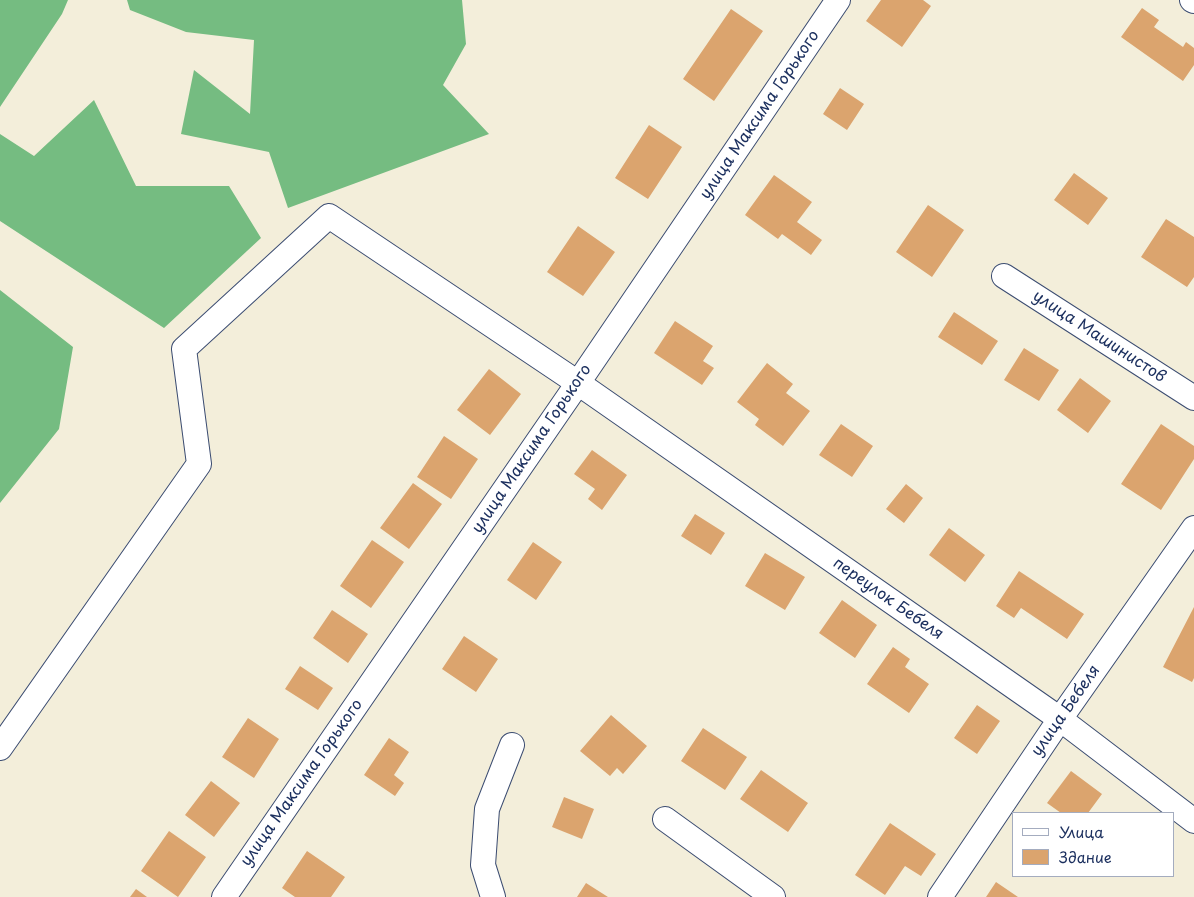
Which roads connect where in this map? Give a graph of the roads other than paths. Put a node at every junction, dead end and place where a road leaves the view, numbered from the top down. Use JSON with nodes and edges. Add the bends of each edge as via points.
{"nodes":[{"id":1,"x":838,"y":0,"type":"edge"},
{"id":2,"x":1004,"y":276,"type":"dead end"},
{"id":3,"x":578,"y":383,"type":"junction"},
{"id":4,"x":1194,"y":398,"type":"edge"},
{"id":5,"x":1194,"y":528,"type":"edge"},
{"id":6,"x":1060,"y":719,"type":"junction"},
{"id":7,"x":512,"y":745,"type":"dead end"},
{"id":8,"x":0,"y":748,"type":"edge"},
{"id":9,"x":665,"y":820,"type":"dead end"},
{"id":10,"x":1194,"y":821,"type":"edge"},
{"id":11,"x":224,"y":897,"type":"edge"},
{"id":12,"x":493,"y":897,"type":"edge"},
{"id":13,"x":773,"y":897,"type":"edge"},
{"id":14,"x":940,"y":897,"type":"edge"}],
"edges":[{"from":1,"to":3,"type":"street","name":"улица Максима Горького"},
{"from":2,"to":4,"type":"street","name":"улица Машинистов"},
{"from":3,"to":6,"type":"street","name":"переулок Бебеля"},
{"from":3,"to":8,"type":"street","name":"переулок Бебеля","via":[[329,216],[184,349],[199,464]]},
{"from":3,"to":11,"type":"street","name":"улица Максима Горького"},
{"from":5,"to":6,"type":"street","name":"улица Бебеля"},
{"from":6,"to":10,"type":"street","name":"переулок Бебеля"},
{"from":6,"to":14,"type":"street","name":"улица Бебеля"},
{"from":7,"to":12,"type":"street","via":[[487,809],[483,865]]},
{"from":9,"to":13,"type":"street"}]}
